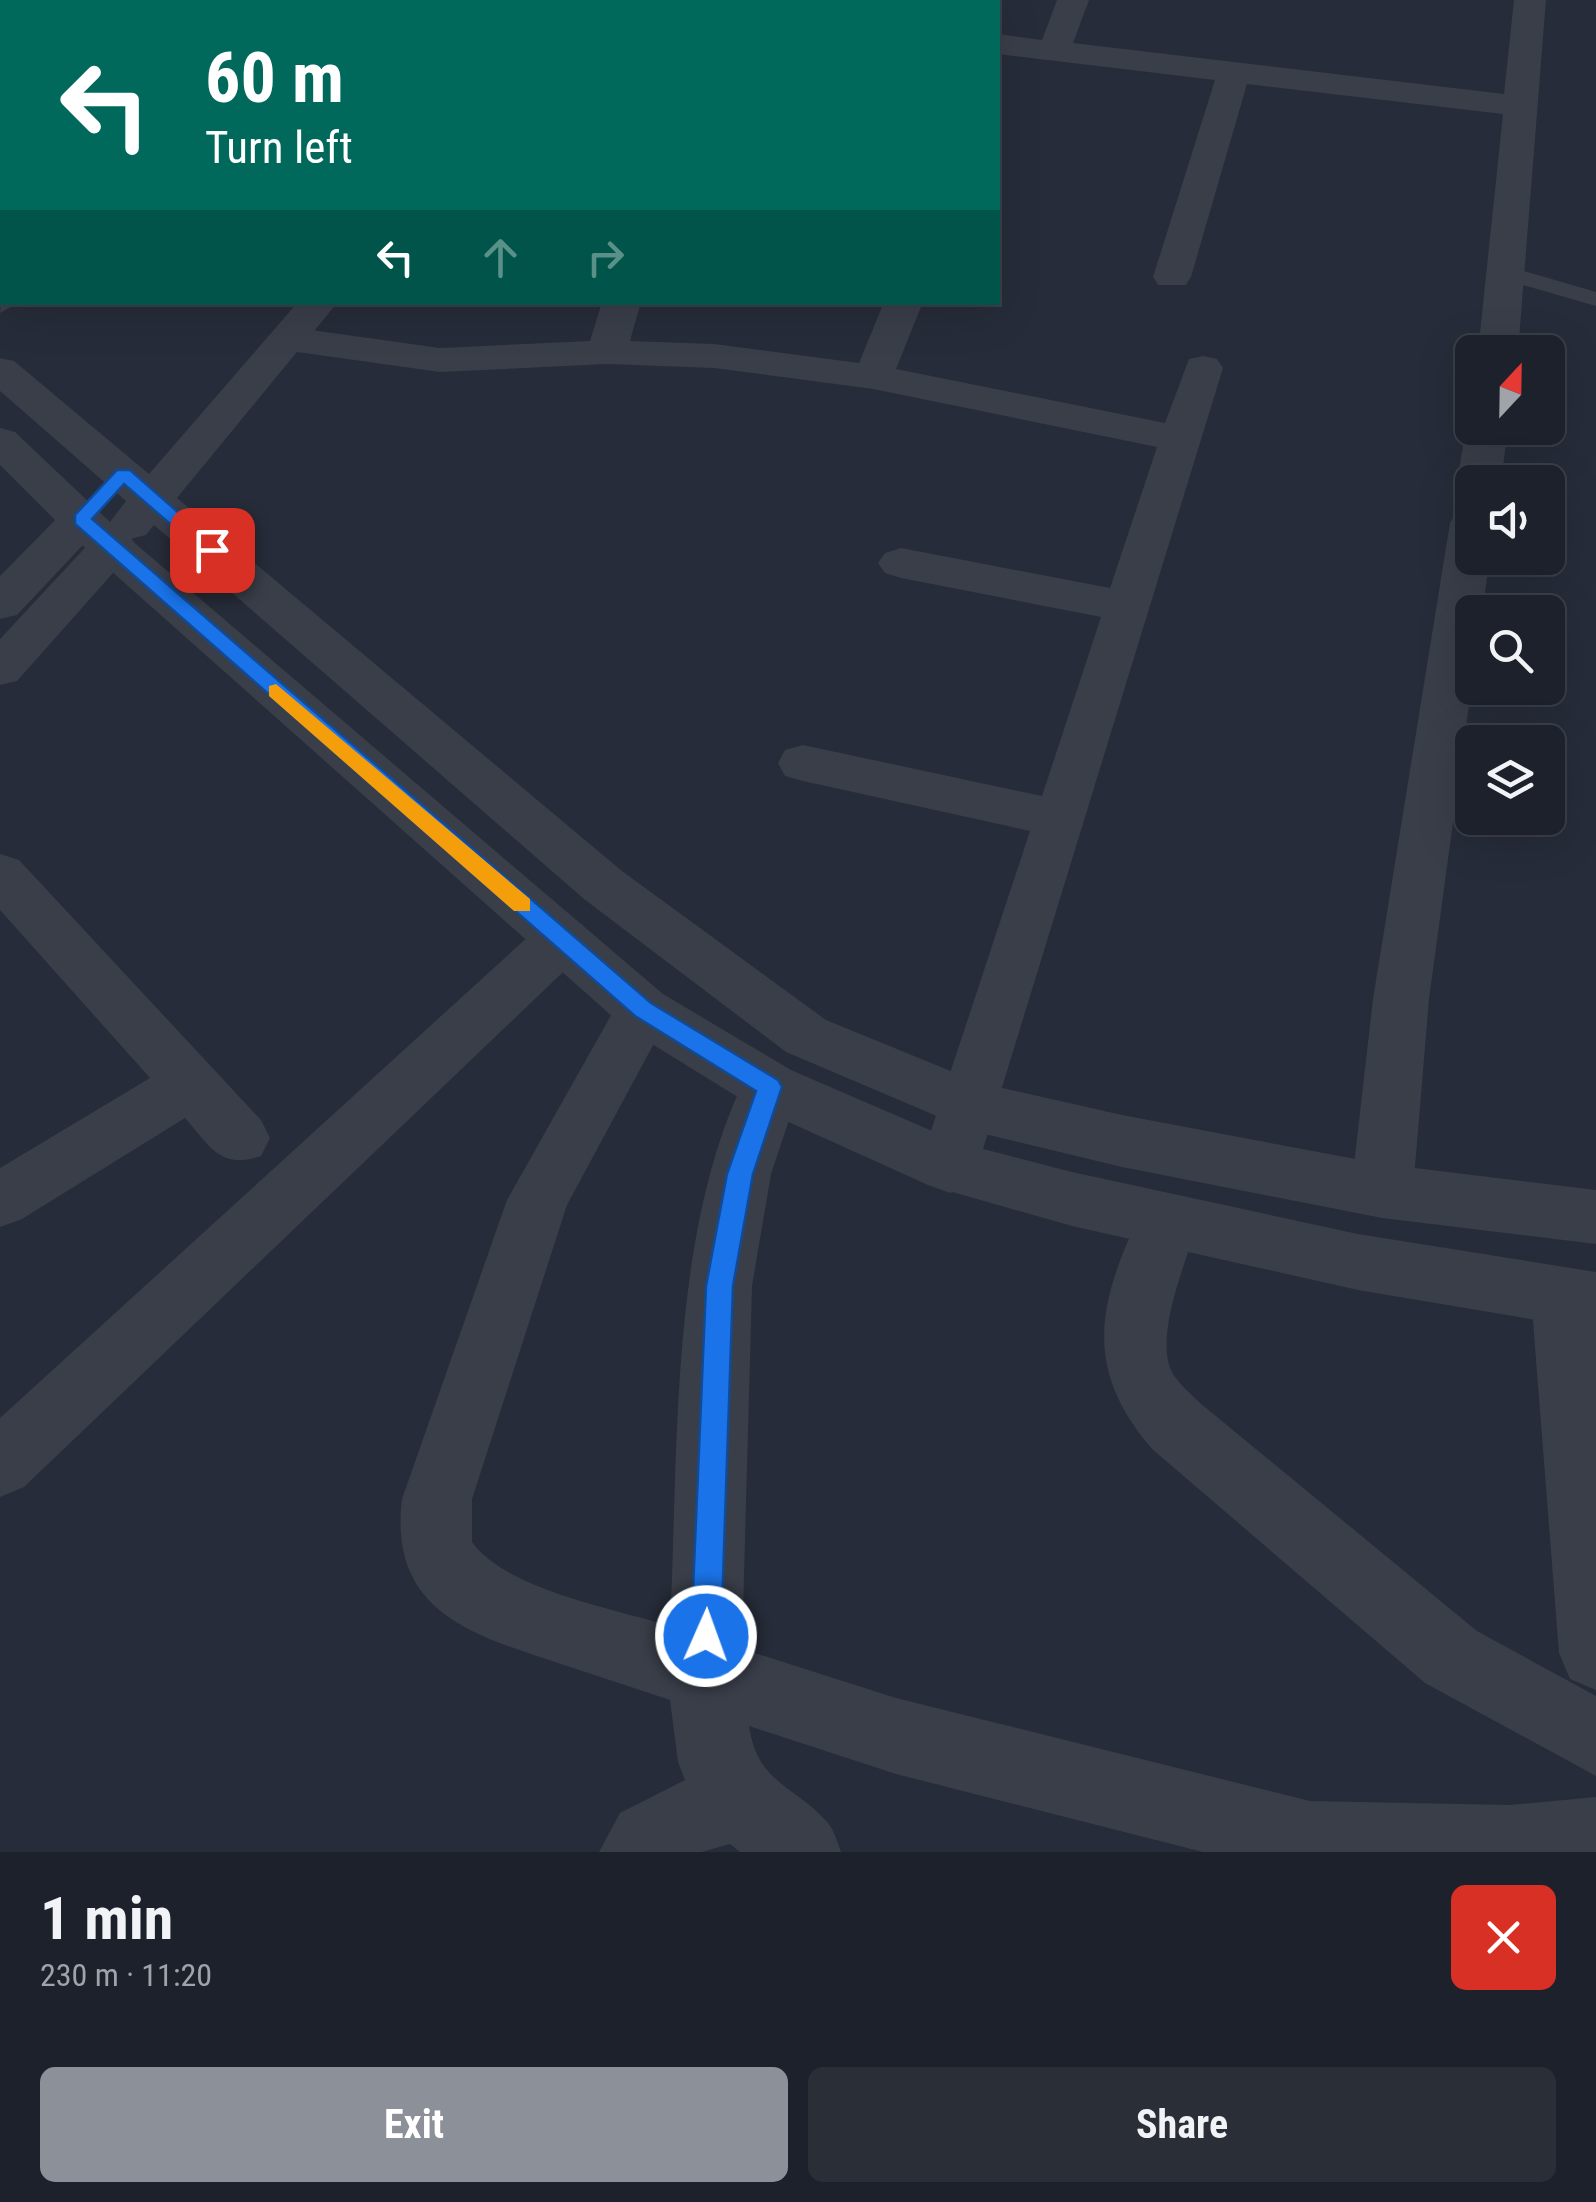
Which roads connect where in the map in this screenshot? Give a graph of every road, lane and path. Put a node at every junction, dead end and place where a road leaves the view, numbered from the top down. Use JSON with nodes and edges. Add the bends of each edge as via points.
{"nodes":[{"id":1,"x":1073,"y":0,"type":"edge"},
{"id":2,"x":1530,"y":0,"type":"edge"},
{"id":3,"x":1005,"y":45,"type":"edge"},
{"id":4,"x":1054,"y":50,"type":"junction"},
{"id":5,"x":1000,"y":72,"type":"edge"},
{"id":6,"x":1234,"y":72,"type":"junction"},
{"id":7,"x":1517,"y":106,"type":"junction"},
{"id":8,"x":1510,"y":274,"type":"junction"},
{"id":9,"x":1172,"y":277,"type":"dead end"},
{"id":10,"x":1596,"y":299,"type":"edge"},
{"id":11,"x":314,"y":305,"type":"edge"},
{"id":12,"x":621,"y":305,"type":"edge"},
{"id":13,"x":903,"y":305,"type":"edge"},
{"id":14,"x":282,"y":321,"type":"edge"},
{"id":15,"x":1501,"y":335,"type":"edge"},
{"id":16,"x":607,"y":352,"type":"junction"},
{"id":17,"x":1203,"y":368,"type":"dead end"},
{"id":18,"x":0,"y":370,"type":"edge"},
{"id":19,"x":873,"y":377,"type":"junction"},
{"id":20,"x":1181,"y":439,"type":"junction"},
{"id":21,"x":0,"y":441,"type":"edge"},
{"id":22,"x":138,"y":486,"type":"junction"},
{"id":23,"x":97,"y":532,"type":"junction"},
{"id":24,"x":901,"y":563,"type":"dead end"},
{"id":25,"x":1464,"y":575,"type":"edge"},
{"id":26,"x":0,"y":604,"type":"edge"},
{"id":27,"x":1128,"y":607,"type":"junction"},
{"id":28,"x":0,"y":668,"type":"edge"},
{"id":29,"x":803,"y":763,"type":"dead end"},
{"id":30,"x":1062,"y":819,"type":"junction"},
{"id":31,"x":0,"y":874,"type":"edge"},
{"id":32,"x":562,"y":939,"type":"junction"},
{"id":33,"x":643,"y":1010,"type":"junction"},
{"id":34,"x":190,"y":1084,"type":"junction"},
{"id":35,"x":770,"y":1087,"type":"junction"},
{"id":36,"x":972,"y":1106,"type":"junction"},
{"id":37,"x":240,"y":1138,"type":"dead end"},
{"id":38,"x":950,"y":1167,"type":"junction"},
{"id":39,"x":1382,"y":1190,"type":"junction"},
{"id":40,"x":0,"y":1200,"type":"edge"},
{"id":41,"x":1596,"y":1217,"type":"edge"},
{"id":42,"x":1168,"y":1220,"type":"junction"},
{"id":43,"x":1580,"y":1298,"type":"edge"},
{"id":44,"x":0,"y":1464,"type":"edge"},
{"id":45,"x":1596,"y":1653,"type":"edge"},
{"id":46,"x":704,"y":1676,"type":"junction"},
{"id":47,"x":1596,"y":1738,"type":"edge"},
{"id":48,"x":740,"y":1802,"type":"junction"},
{"id":49,"x":1596,"y":1836,"type":"edge"},
{"id":50,"x":1510,"y":1848,"type":"edge"},
{"id":51,"x":638,"y":1852,"type":"edge"},
{"id":52,"x":802,"y":1852,"type":"edge"}],
"edges":[{"from":1,"to":4,"type":"street"},
{"from":2,"to":7,"type":"street"},
{"from":3,"to":4,"type":"street"},
{"from":3,"to":5,"type":"street"},
{"from":4,"to":6,"type":"street"},
{"from":6,"to":7,"type":"street"},
{"from":6,"to":9,"type":"street"},
{"from":7,"to":8,"type":"street"},
{"from":8,"to":10,"type":"lane"},
{"from":8,"to":15,"type":"street"},
{"from":11,"to":14,"type":"street"},
{"from":12,"to":16,"type":"street"},
{"from":13,"to":19,"type":"street"},
{"from":14,"to":16,"type":"street","via":[[440,360]]},
{"from":14,"to":22,"type":"street"},
{"from":16,"to":19,"type":"street","via":[[714,356]]},
{"from":17,"to":20,"type":"street"},
{"from":18,"to":22,"type":"street"},
{"from":19,"to":20,"type":"street"},
{"from":20,"to":27,"type":"street"},
{"from":21,"to":23,"type":"street"},
{"from":22,"to":23,"type":"street"},
{"from":22,"to":36,"type":"street","via":[[603,885],[730,984],[806,1036]]},
{"from":23,"to":26,"type":"street"},
{"from":23,"to":28,"type":"street"},
{"from":23,"to":32,"type":"street"},
{"from":24,"to":27,"type":"street"},
{"from":25,"to":39,"type":"street","via":[[1402,999]]},
{"from":27,"to":30,"type":"street"},
{"from":29,"to":30,"type":"street"},
{"from":30,"to":36,"type":"street"},
{"from":31,"to":34,"type":"street"},
{"from":32,"to":33,"type":"street"},
{"from":32,"to":44,"type":"street"},
{"from":33,"to":35,"type":"street"},
{"from":33,"to":46,"type":"street","via":[[538,1200],[437,1499],[432,1534],[438,1557],[459,1584],[492,1605]]},
{"from":34,"to":37,"type":"street"},
{"from":34,"to":40,"type":"street"},
{"from":35,"to":38,"type":"street"},
{"from":35,"to":46,"type":"street","via":[[740,1174],[720,1286]]},
{"from":36,"to":38,"type":"street"},
{"from":36,"to":39,"type":"street"},
{"from":38,"to":42,"type":"street"},
{"from":39,"to":41,"type":"street"},
{"from":42,"to":43,"type":"street","via":[[1358,1262]]},
{"from":42,"to":47,"type":"street","via":[[1137,1326],[1138,1375],[1146,1392],[1176,1426],[1452,1657]]},
{"from":43,"to":45,"type":"street"},
{"from":46,"to":48,"type":"street","via":[[716,1762]]},
{"from":46,"to":50,"type":"street","via":[[896,1736],[1310,1840]]},
{"from":48,"to":51,"type":"street","via":[[667,1826]]},
{"from":48,"to":52,"type":"street"},
{"from":49,"to":50,"type":"street"}]}
